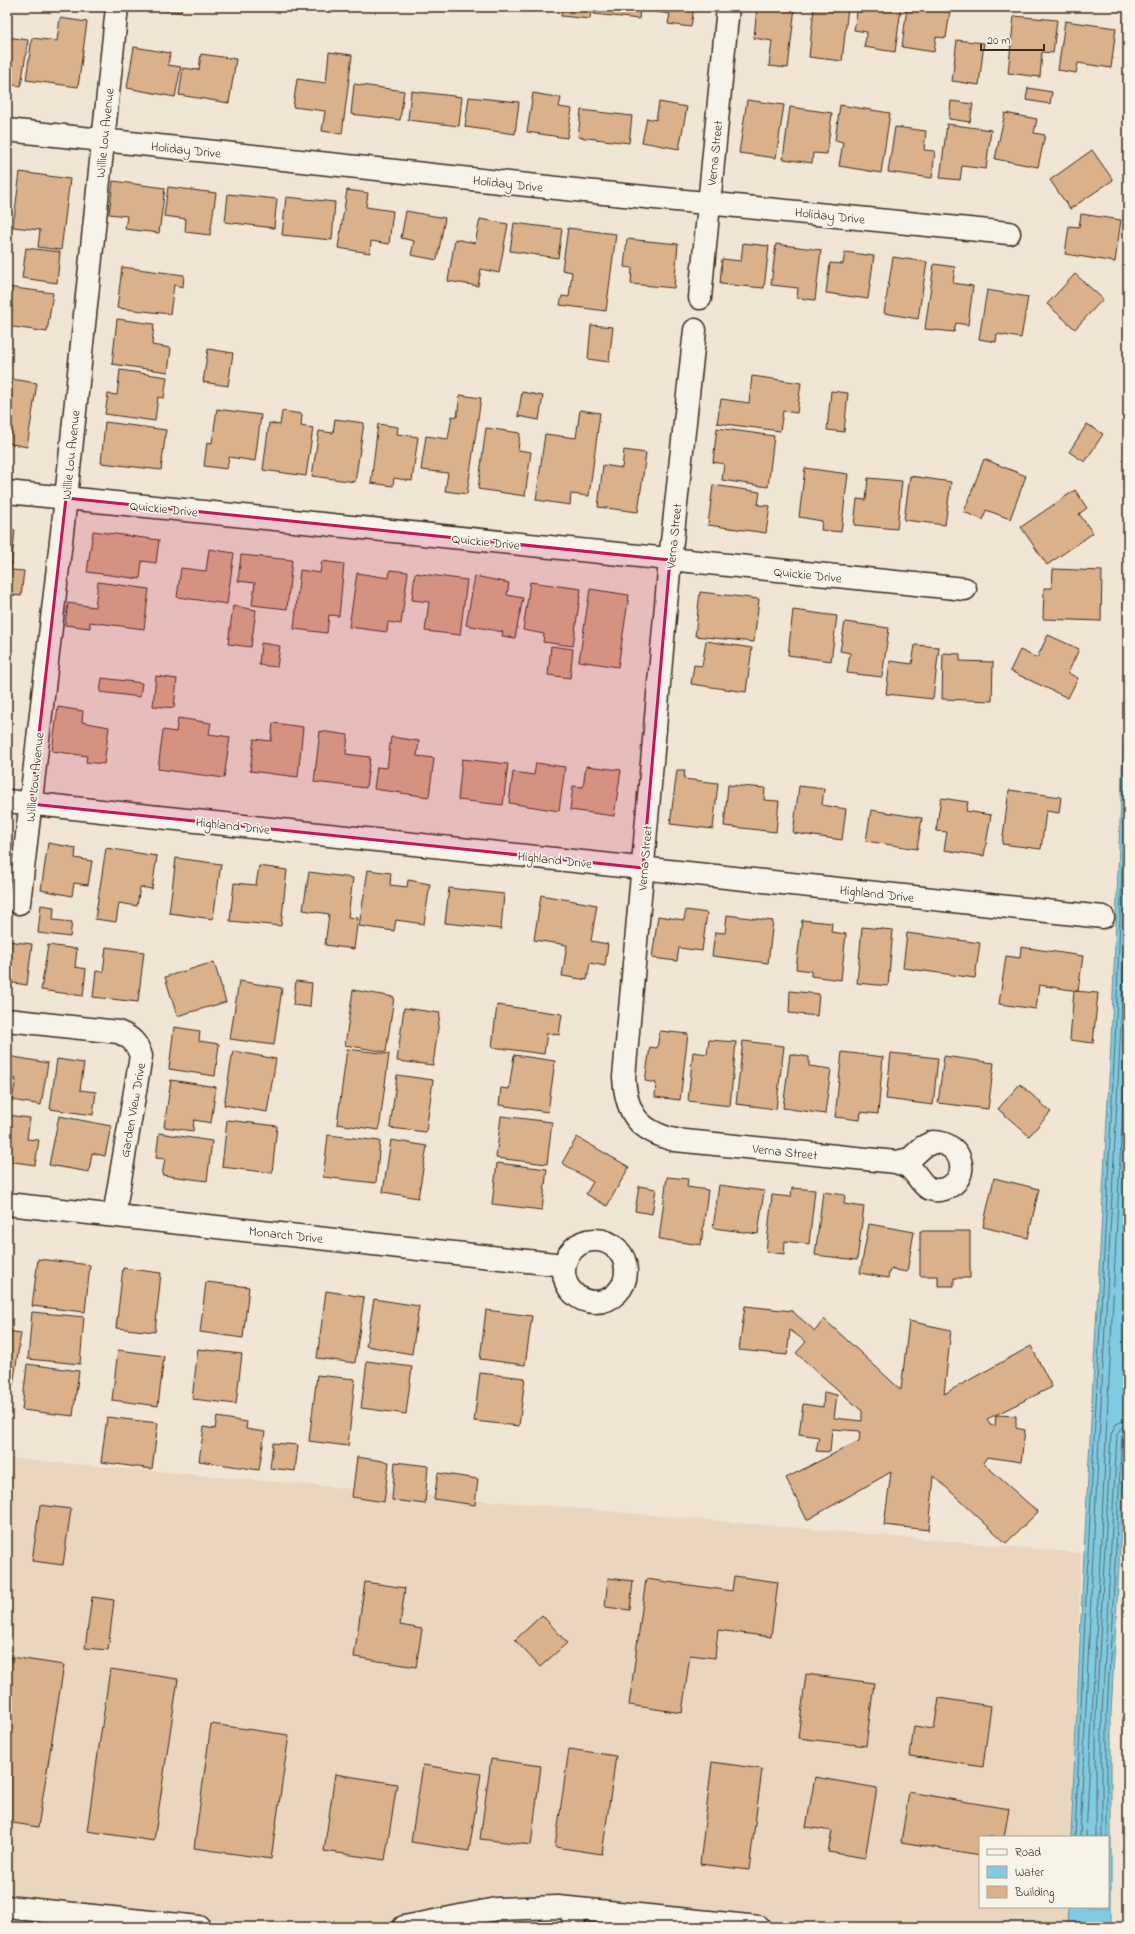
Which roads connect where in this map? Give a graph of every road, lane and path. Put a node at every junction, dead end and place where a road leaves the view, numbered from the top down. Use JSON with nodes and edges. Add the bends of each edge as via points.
{"nodes":[{"id":1,"x":117,"y":7,"type":"edge"},
{"id":2,"x":728,"y":7,"type":"edge"},
{"id":3,"x":7,"y":130,"type":"edge"},
{"id":4,"x":103,"y":140,"type":"junction"},
{"id":5,"x":709,"y":203,"type":"junction"},
{"id":6,"x":1009,"y":233,"type":"dead end"},
{"id":7,"x":700,"y":298,"type":"dead end"},
{"id":8,"x":695,"y":330,"type":"dead end"},
{"id":9,"x":7,"y":492,"type":"edge"},
{"id":10,"x":66,"y":498,"type":"junction"},
{"id":11,"x":670,"y":560,"type":"junction"},
{"id":12,"x":965,"y":589,"type":"dead end"},
{"id":13,"x":7,"y":801,"type":"edge"},
{"id":14,"x":31,"y":804,"type":"junction"},
{"id":15,"x":643,"y":868,"type":"junction"},
{"id":16,"x":20,"y":903,"type":"dead end"},
{"id":17,"x":1103,"y":917,"type":"dead end"},
{"id":18,"x":7,"y":1020,"type":"edge"},
{"id":19,"x":896,"y":1162,"type":"dead end"},
{"id":20,"x":7,"y":1204,"type":"edge"},
{"id":21,"x":114,"y":1215,"type":"junction"},
{"id":22,"x":564,"y":1265,"type":"dead end"},
{"id":23,"x":7,"y":1907,"type":"edge"},
{"id":24,"x":573,"y":1918,"type":"edge"},
{"id":25,"x":199,"y":1927,"type":"edge"},
{"id":26,"x":404,"y":1927,"type":"edge"},
{"id":27,"x":759,"y":1927,"type":"edge"}],
"edges":[{"from":1,"to":4,"type":"street","name":"Willie Lou Avenue"},
{"from":2,"to":5,"type":"street","name":"Verna Street"},
{"from":3,"to":4,"type":"street","name":"Holiday Drive"},
{"from":4,"to":5,"type":"street","name":"Holiday Drive"},
{"from":4,"to":10,"type":"street","name":"Willie Lou Avenue"},
{"from":5,"to":6,"type":"street","name":"Holiday Drive"},
{"from":5,"to":7,"type":"street","name":"Verna Street"},
{"from":8,"to":11,"type":"street","name":"Verna Street"},
{"from":9,"to":10,"type":"street","name":"Quickie Drive"},
{"from":10,"to":11,"type":"street","name":"Quickie Drive"},
{"from":10,"to":14,"type":"street","name":"Willie Lou Avenue"},
{"from":11,"to":12,"type":"street","name":"Quickie Drive"},
{"from":11,"to":15,"type":"street","name":"Verna Street"},
{"from":13,"to":14,"type":"street","name":"Highland Drive"},
{"from":14,"to":15,"type":"street","name":"Highland Drive"},
{"from":14,"to":16,"type":"street","name":"Willie Lou Avenue"},
{"from":15,"to":17,"type":"street","name":"Highland Drive"},
{"from":15,"to":19,"type":"street","name":"Verna Street","via":[[624,1077],[625,1096],[637,1120],[659,1136],[675,1140]]},
{"from":18,"to":21,"type":"street","name":"Garden View Drive","via":[[118,1032],[129,1036],[138,1045],[141,1056]]},
{"from":20,"to":21,"type":"street","name":"Monarch Drive"},
{"from":21,"to":22,"type":"street","name":"Monarch Drive"},
{"from":23,"to":25,"type":"street"},
{"from":24,"to":26,"type":"street","via":[[558,1907],[496,1909]]},
{"from":24,"to":27,"type":"street"}]}
